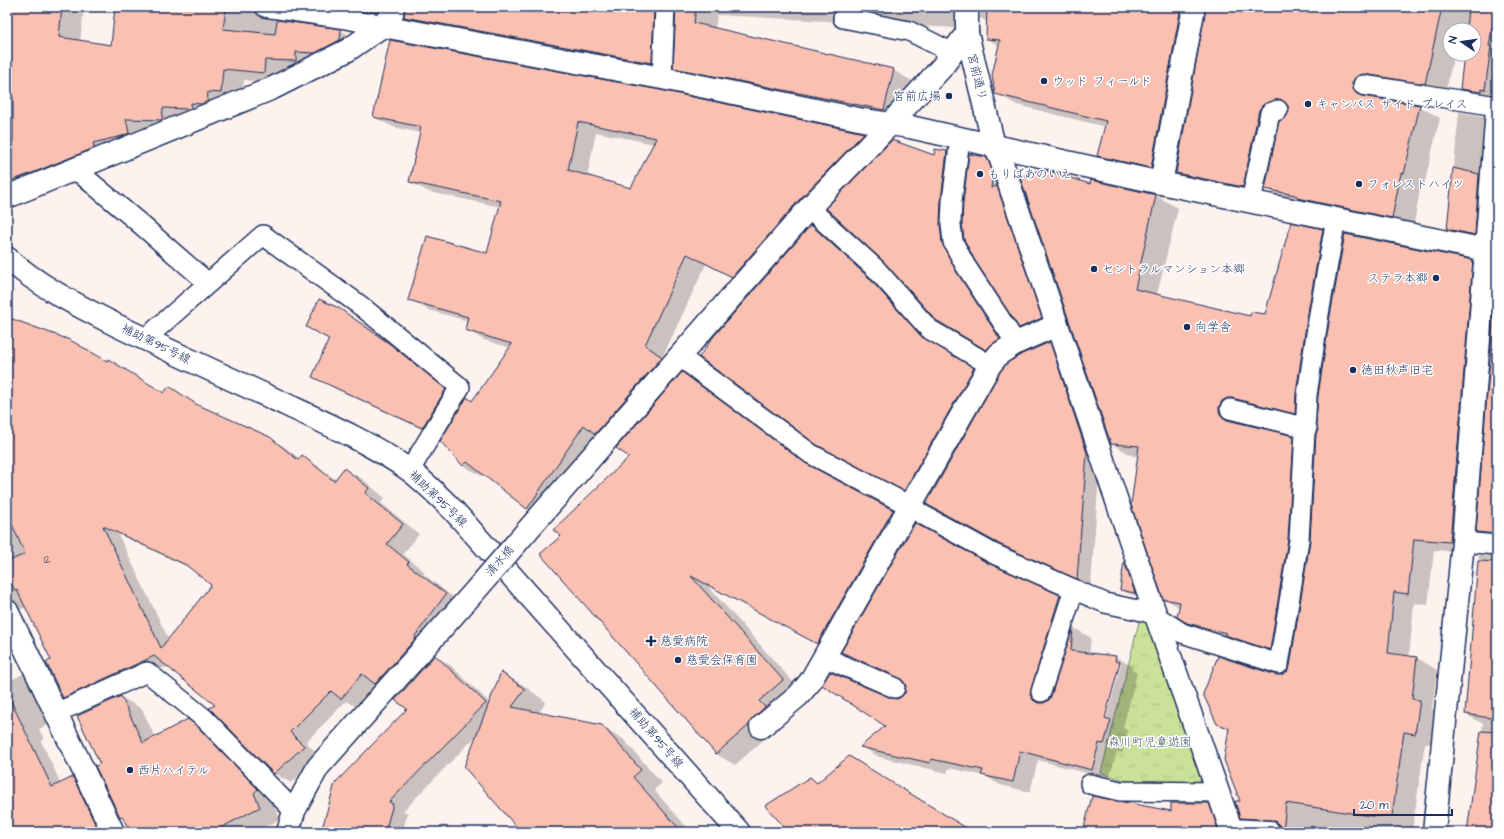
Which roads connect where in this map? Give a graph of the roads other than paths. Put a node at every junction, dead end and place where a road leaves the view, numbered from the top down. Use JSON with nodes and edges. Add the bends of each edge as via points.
{"nodes":[{"id":1,"x":265,"y":7,"type":"edge"},
{"id":2,"x":393,"y":7,"type":"edge"},
{"id":3,"x":666,"y":7,"type":"edge"},
{"id":4,"x":967,"y":7,"type":"edge"},
{"id":5,"x":1194,"y":7,"type":"edge"},
{"id":6,"x":843,"y":18,"type":"dead end"},
{"id":7,"x":377,"y":25,"type":"junction"},
{"id":8,"x":967,"y":33,"type":"junction"},
{"id":9,"x":953,"y":54,"type":"junction"},
{"id":10,"x":662,"y":78,"type":"junction"},
{"id":11,"x":1363,"y":85,"type":"dead end"},
{"id":12,"x":1497,"y":106,"type":"edge"},
{"id":13,"x":1278,"y":110,"type":"dead end"},
{"id":14,"x":1497,"y":110,"type":"edge"},
{"id":15,"x":890,"y":124,"type":"junction"},
{"id":16,"x":960,"y":139,"type":"junction"},
{"id":17,"x":994,"y":146,"type":"junction"},
{"id":18,"x":75,"y":169,"type":"junction"},
{"id":19,"x":1161,"y":183,"type":"junction"},
{"id":20,"x":7,"y":197,"type":"edge"},
{"id":21,"x":1251,"y":201,"type":"junction"},
{"id":22,"x":809,"y":208,"type":"junction"},
{"id":23,"x":1493,"y":216,"type":"edge"},
{"id":24,"x":1336,"y":219,"type":"junction"},
{"id":25,"x":1486,"y":250,"type":"junction"},
{"id":26,"x":7,"y":258,"type":"edge"},
{"id":27,"x":208,"y":283,"type":"junction"},
{"id":28,"x":1057,"y":325,"type":"junction"},
{"id":29,"x":145,"y":339,"type":"junction"},
{"id":30,"x":1016,"y":343,"type":"junction"},
{"id":31,"x":679,"y":356,"type":"junction"},
{"id":32,"x":990,"y":365,"type":"junction"},
{"id":33,"x":1230,"y":409,"type":"dead end"},
{"id":34,"x":1306,"y":428,"type":"junction"},
{"id":35,"x":410,"y":470,"type":"junction"},
{"id":36,"x":910,"y":506,"type":"junction"},
{"id":37,"x":1463,"y":542,"type":"junction"},
{"id":38,"x":1497,"y":545,"type":"edge"},
{"id":39,"x":1074,"y":589,"type":"junction"},
{"id":40,"x":7,"y":611,"type":"edge"},
{"id":41,"x":1156,"y":616,"type":"junction"},
{"id":42,"x":824,"y":657,"type":"junction"},
{"id":43,"x":895,"y":688,"type":"dead end"},
{"id":44,"x":1041,"y":692,"type":"dead end"},
{"id":45,"x":56,"y":713,"type":"junction"},
{"id":46,"x":761,"y":727,"type":"dead end"},
{"id":47,"x":1090,"y":784,"type":"dead end"},
{"id":48,"x":1218,"y":792,"type":"junction"},
{"id":49,"x":291,"y":822,"type":"edge"},
{"id":50,"x":1232,"y":831,"type":"edge"},
{"id":51,"x":113,"y":832,"type":"edge"},
{"id":52,"x":739,"y":832,"type":"edge"},
{"id":53,"x":1269,"y":832,"type":"edge"},
{"id":54,"x":1434,"y":832,"type":"edge"}],
"edges":[{"from":1,"to":7,"type":"lane"},
{"from":2,"to":7,"type":"street","via":[[392,14]]},
{"from":3,"to":10,"type":"lane"},
{"from":4,"to":8,"type":"street","name":"宮前通り"},
{"from":5,"to":19,"type":"street"},
{"from":6,"to":9,"type":"lane","via":[[909,30]]},
{"from":7,"to":10,"type":"street"},
{"from":7,"to":18,"type":"street","via":[[348,50],[273,88]]},
{"from":8,"to":9,"type":"street","name":"清水橋"},
{"from":8,"to":17,"type":"street","name":"宮前通り"},
{"from":9,"to":15,"type":"street","name":"清水橋"},
{"from":10,"to":15,"type":"street"},
{"from":11,"to":12,"type":"lane"},
{"from":13,"to":21,"type":"lane","via":[[1270,113]]},
{"from":14,"to":23,"type":"street"},
{"from":15,"to":16,"type":"street"},
{"from":15,"to":22,"type":"street","name":"清水橋"},
{"from":16,"to":17,"type":"street"},
{"from":16,"to":30,"type":"lane","via":[[952,201],[953,242]]},
{"from":17,"to":19,"type":"street"},
{"from":17,"to":28,"type":"street","name":"宮前通り","via":[[1000,157]]},
{"from":18,"to":20,"type":"street"},
{"from":18,"to":27,"type":"lane"},
{"from":19,"to":21,"type":"street"},
{"from":21,"to":24,"type":"street"},
{"from":22,"to":31,"type":"street","name":"清水橋"},
{"from":22,"to":32,"type":"lane","via":[[876,269],[929,329]]},
{"from":23,"to":25,"type":"street"},
{"from":24,"to":25,"type":"street"},
{"from":24,"to":34,"type":"lane","via":[[1308,388]]},
{"from":25,"to":37,"type":"street"},
{"from":26,"to":29,"type":"street","name":"補助第95号線","via":[[26,274],[65,299]]},
{"from":27,"to":29,"type":"lane"},
{"from":27,"to":35,"type":"lane","via":[[262,235],[361,306],[460,387]]},
{"from":28,"to":30,"type":"street"},
{"from":28,"to":41,"type":"street","name":"宮前通り"},
{"from":29,"to":35,"type":"street","name":"補助第95号線","via":[[338,429]]},
{"from":30,"to":32,"type":"street","via":[[999,354]]},
{"from":31,"to":36,"type":"lane","via":[[811,454]]},
{"from":31,"to":49,"type":"street","name":"清水橋","bridge":true,"via":[[318,767]]},
{"from":32,"to":36,"type":"street"},
{"from":33,"to":34,"type":"lane"},
{"from":34,"to":41,"type":"lane","via":[[1299,540],[1279,664],[1182,633]]},
{"from":35,"to":52,"type":"street","name":"補助第95号線","via":[[454,511]]},
{"from":36,"to":39,"type":"lane","via":[[994,554]]},
{"from":36,"to":42,"type":"street"},
{"from":37,"to":38,"type":"lane"},
{"from":37,"to":54,"type":"street"},
{"from":39,"to":41,"type":"lane","via":[[1105,603]]},
{"from":39,"to":44,"type":"lane"},
{"from":40,"to":45,"type":"street"},
{"from":41,"to":48,"type":"street","name":"宮前通り"},
{"from":42,"to":43,"type":"lane"},
{"from":42,"to":46,"type":"street","via":[[810,682],[798,696]]},
{"from":45,"to":49,"type":"lane","via":[[146,672],[205,719]]},
{"from":45,"to":51,"type":"street"},
{"from":47,"to":48,"type":"lane","via":[[1120,791]]},
{"from":48,"to":50,"type":"street","name":"宮前通り"},
{"from":50,"to":53,"type":"street"}]}
